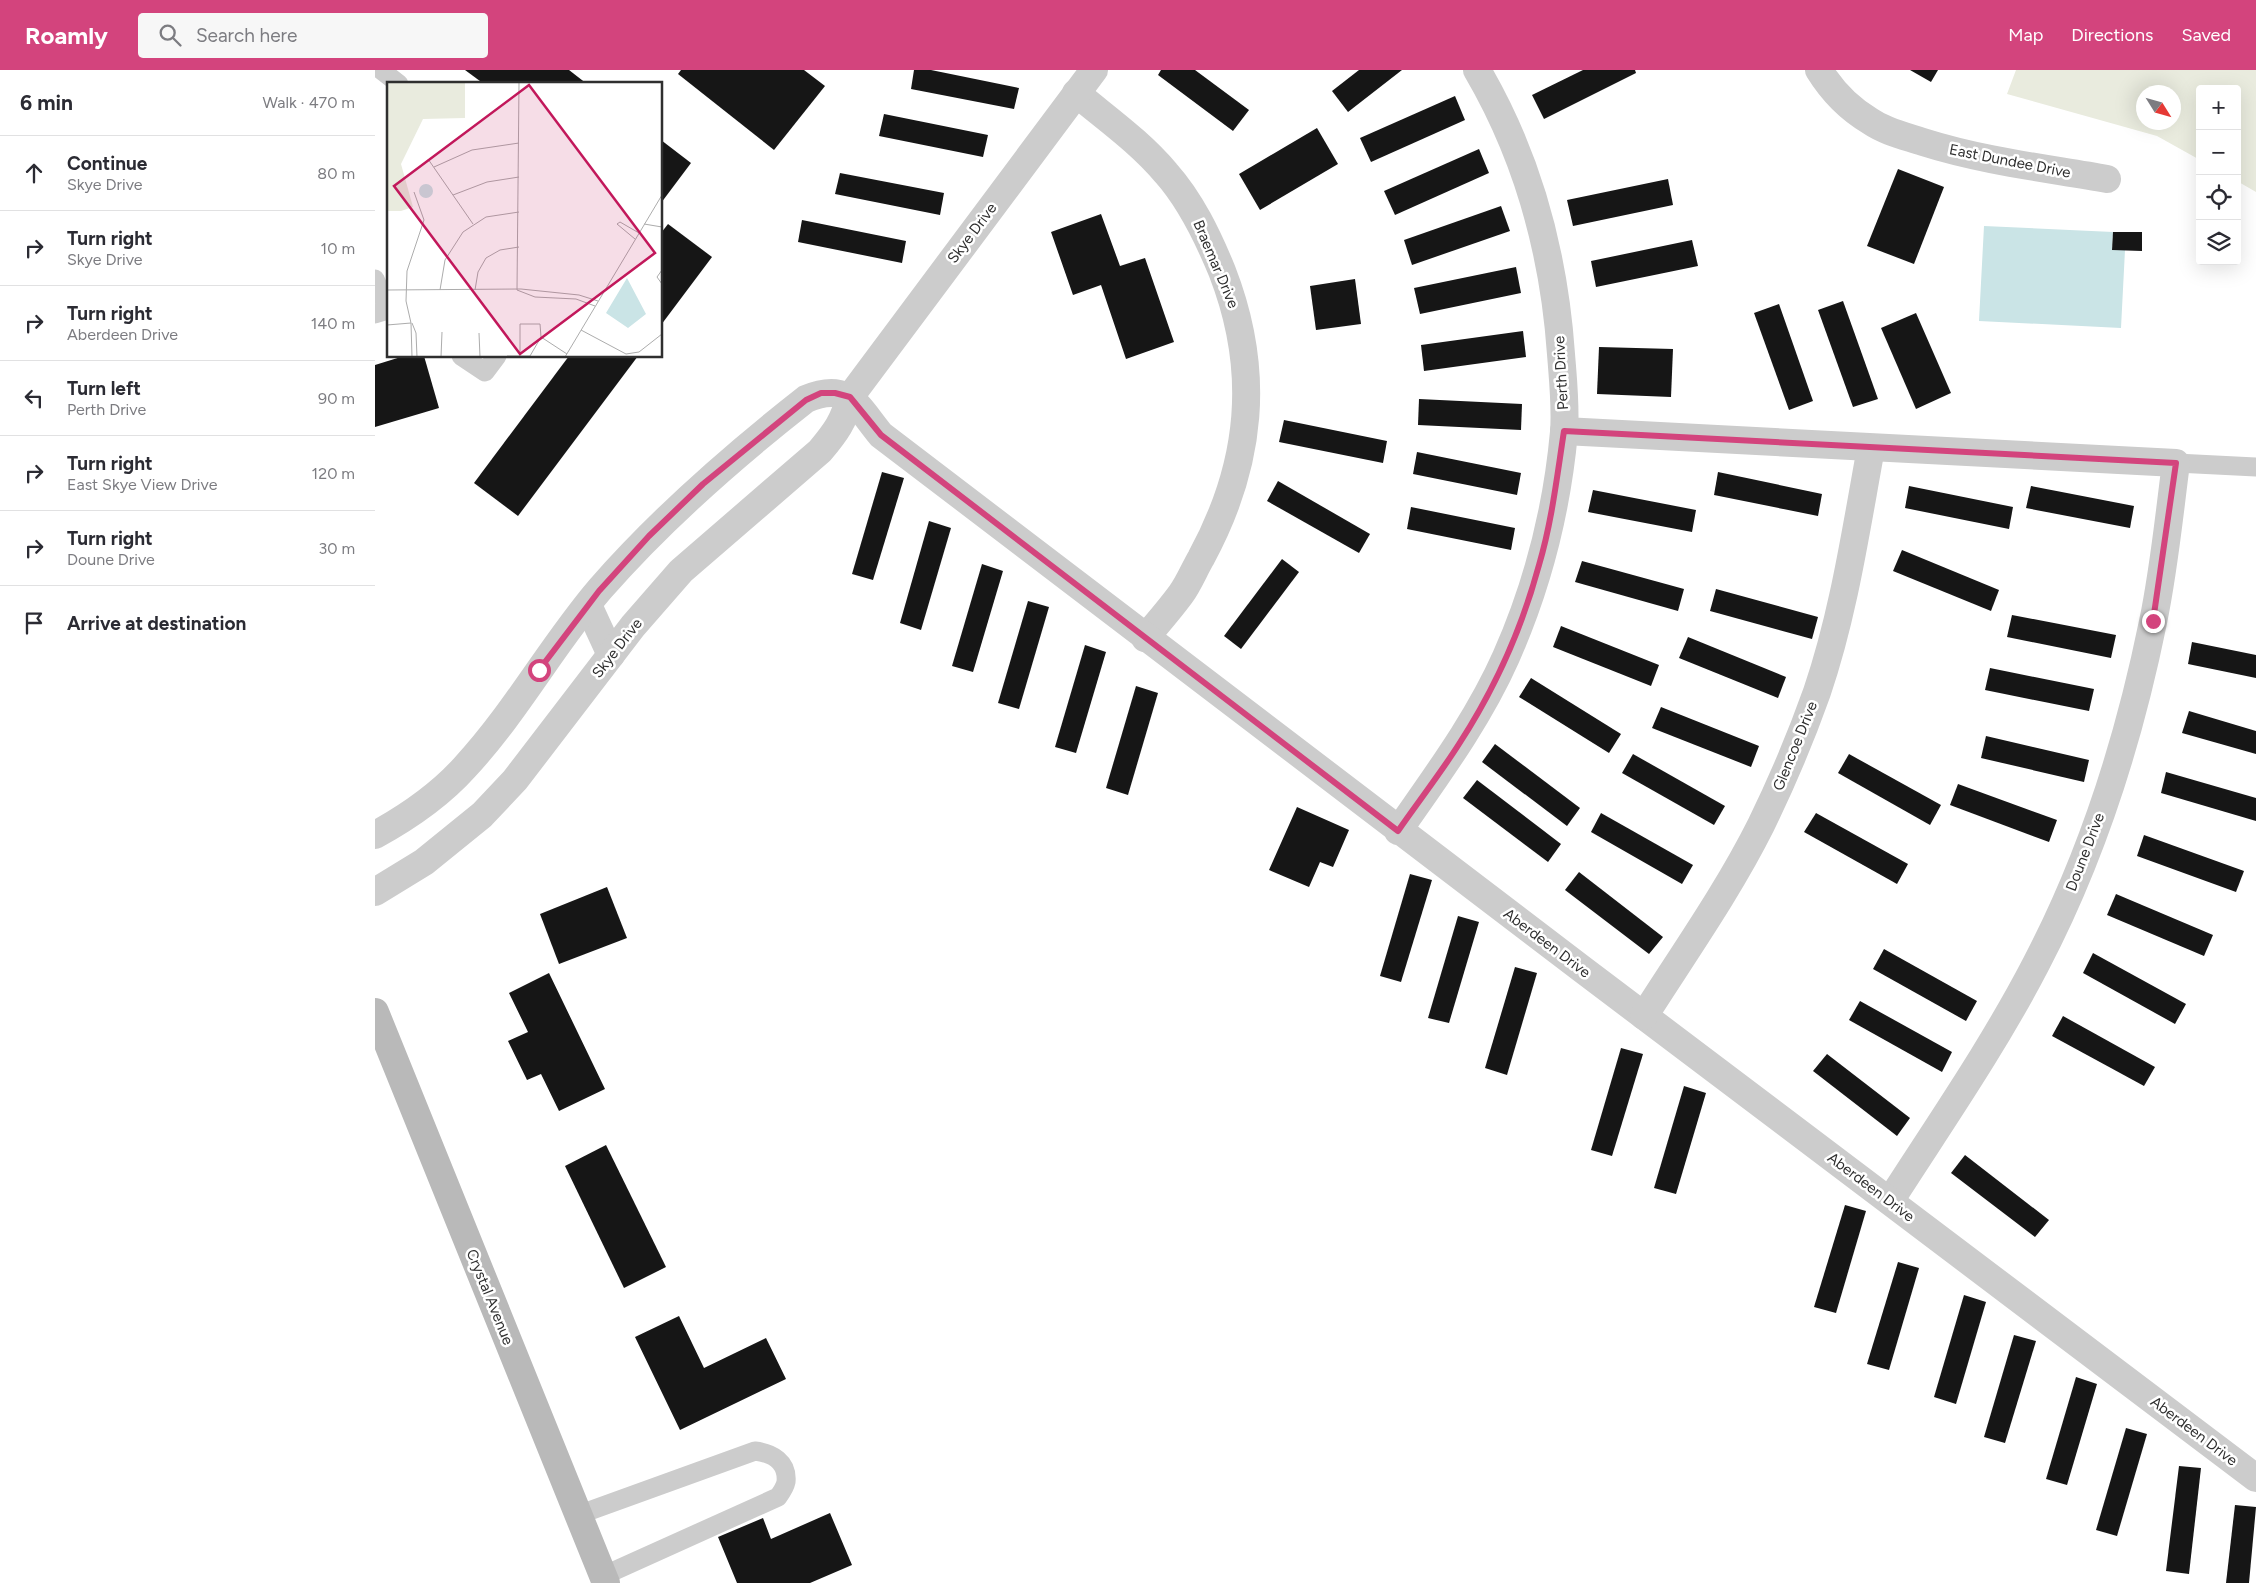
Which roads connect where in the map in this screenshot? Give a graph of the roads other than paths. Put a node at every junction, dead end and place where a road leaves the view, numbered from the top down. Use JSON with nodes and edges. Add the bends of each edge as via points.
{"nodes":[{"id":1,"x":381,"y":70,"type":"edge"},
{"id":2,"x":1093,"y":70,"type":"edge"},
{"id":3,"x":1477,"y":70,"type":"edge"},
{"id":4,"x":1819,"y":70,"type":"edge"},
{"id":5,"x":396,"y":82,"type":"edge"},
{"id":6,"x":1076,"y":94,"type":"junction"},
{"id":7,"x":2107,"y":178,"type":"dead end"},
{"id":8,"x":375,"y":279,"type":"edge"},
{"id":9,"x":384,"y":311,"type":"edge"},
{"id":10,"x":464,"y":358,"type":"edge"},
{"id":11,"x":496,"y":358,"type":"edge"},
{"id":12,"x":850,"y":397,"type":"junction"},
{"id":13,"x":1564,"y":431,"type":"junction"},
{"id":14,"x":1871,"y":448,"type":"junction"},
{"id":15,"x":2176,"y":463,"type":"junction"},
{"id":16,"x":2256,"y":467,"type":"edge"},
{"id":17,"x":588,"y":605,"type":"junction"},
{"id":18,"x":1145,"y":638,"type":"junction"},
{"id":19,"x":611,"y":655,"type":"junction"},
{"id":20,"x":1398,"y":831,"type":"junction"},
{"id":21,"x":375,"y":835,"type":"edge"},
{"id":22,"x":375,"y":892,"type":"edge"},
{"id":23,"x":375,"y":1012,"type":"edge"},
{"id":24,"x":1644,"y":1016,"type":"junction"},
{"id":25,"x":1890,"y":1201,"type":"junction"},
{"id":26,"x":2256,"y":1478,"type":"edge"},
{"id":27,"x":578,"y":1514,"type":"junction"},
{"id":28,"x":604,"y":1579,"type":"edge"}],
"edges":[{"from":1,"to":5,"type":"lane"},
{"from":2,"to":6,"type":"street","name":"Skye Drive"},
{"from":3,"to":13,"type":"street","name":"Perth Drive","via":[[1512,141],[1540,220],[1559,319]]},
{"from":4,"to":7,"type":"street","name":"East Dundee Drive","via":[[1833,91],[1851,108],[1893,133],[1963,155]]},
{"from":6,"to":12,"type":"street","name":"Skye Drive"},
{"from":6,"to":18,"type":"street","name":"Braemar Drive","via":[[1134,140],[1167,174],[1194,212],[1233,299],[1244,343],[1247,415],[1233,485],[1216,530],[1181,594]]},
{"from":8,"to":9,"type":"lane"},
{"from":10,"to":11,"type":"lane","via":[[485,372]]},
{"from":12,"to":17,"type":"street","via":[[835,393],[813,396],[760,436],[649,536]]},
{"from":12,"to":18,"type":"street","name":"Aberdeen Drive","via":[[881,435]]},
{"from":12,"to":19,"type":"street","name":"Skye Drive","via":[[845,416],[820,451],[681,571]]},
{"from":13,"to":14,"type":"street"},
{"from":13,"to":20,"type":"street","name":"Perth Drive","via":[[1551,518],[1539,566],[1505,658],[1459,744]]},
{"from":14,"to":15,"type":"street"},
{"from":14,"to":24,"type":"street","name":"Glencoe Drive","via":[[1831,645],[1791,760],[1760,826],[1724,890]]},
{"from":15,"to":16,"type":"lane"},
{"from":15,"to":25,"type":"street","name":"Doune Drive","via":[[2153,621],[2123,743],[2095,830],[2036,964],[2001,1027]]},
{"from":17,"to":19,"type":"street"},
{"from":17,"to":21,"type":"street","via":[[465,768],[429,801]]},
{"from":18,"to":20,"type":"street","name":"Aberdeen Drive"},
{"from":19,"to":22,"type":"street","name":"Skye Drive","via":[[515,780],[483,816],[424,862]]},
{"from":20,"to":24,"type":"street","name":"Aberdeen Drive"},
{"from":23,"to":27,"type":"street","name":"Crystal Avenue"},
{"from":24,"to":25,"type":"street","name":"Aberdeen Drive"},
{"from":25,"to":26,"type":"street","name":"Aberdeen Drive"},
{"from":27,"to":28,"type":"street","name":"Crystal Avenue"},
{"from":27,"to":28,"type":"lane","via":[[755,1451],[770,1453],[783,1465],[786,1483],[778,1497]]}]}
